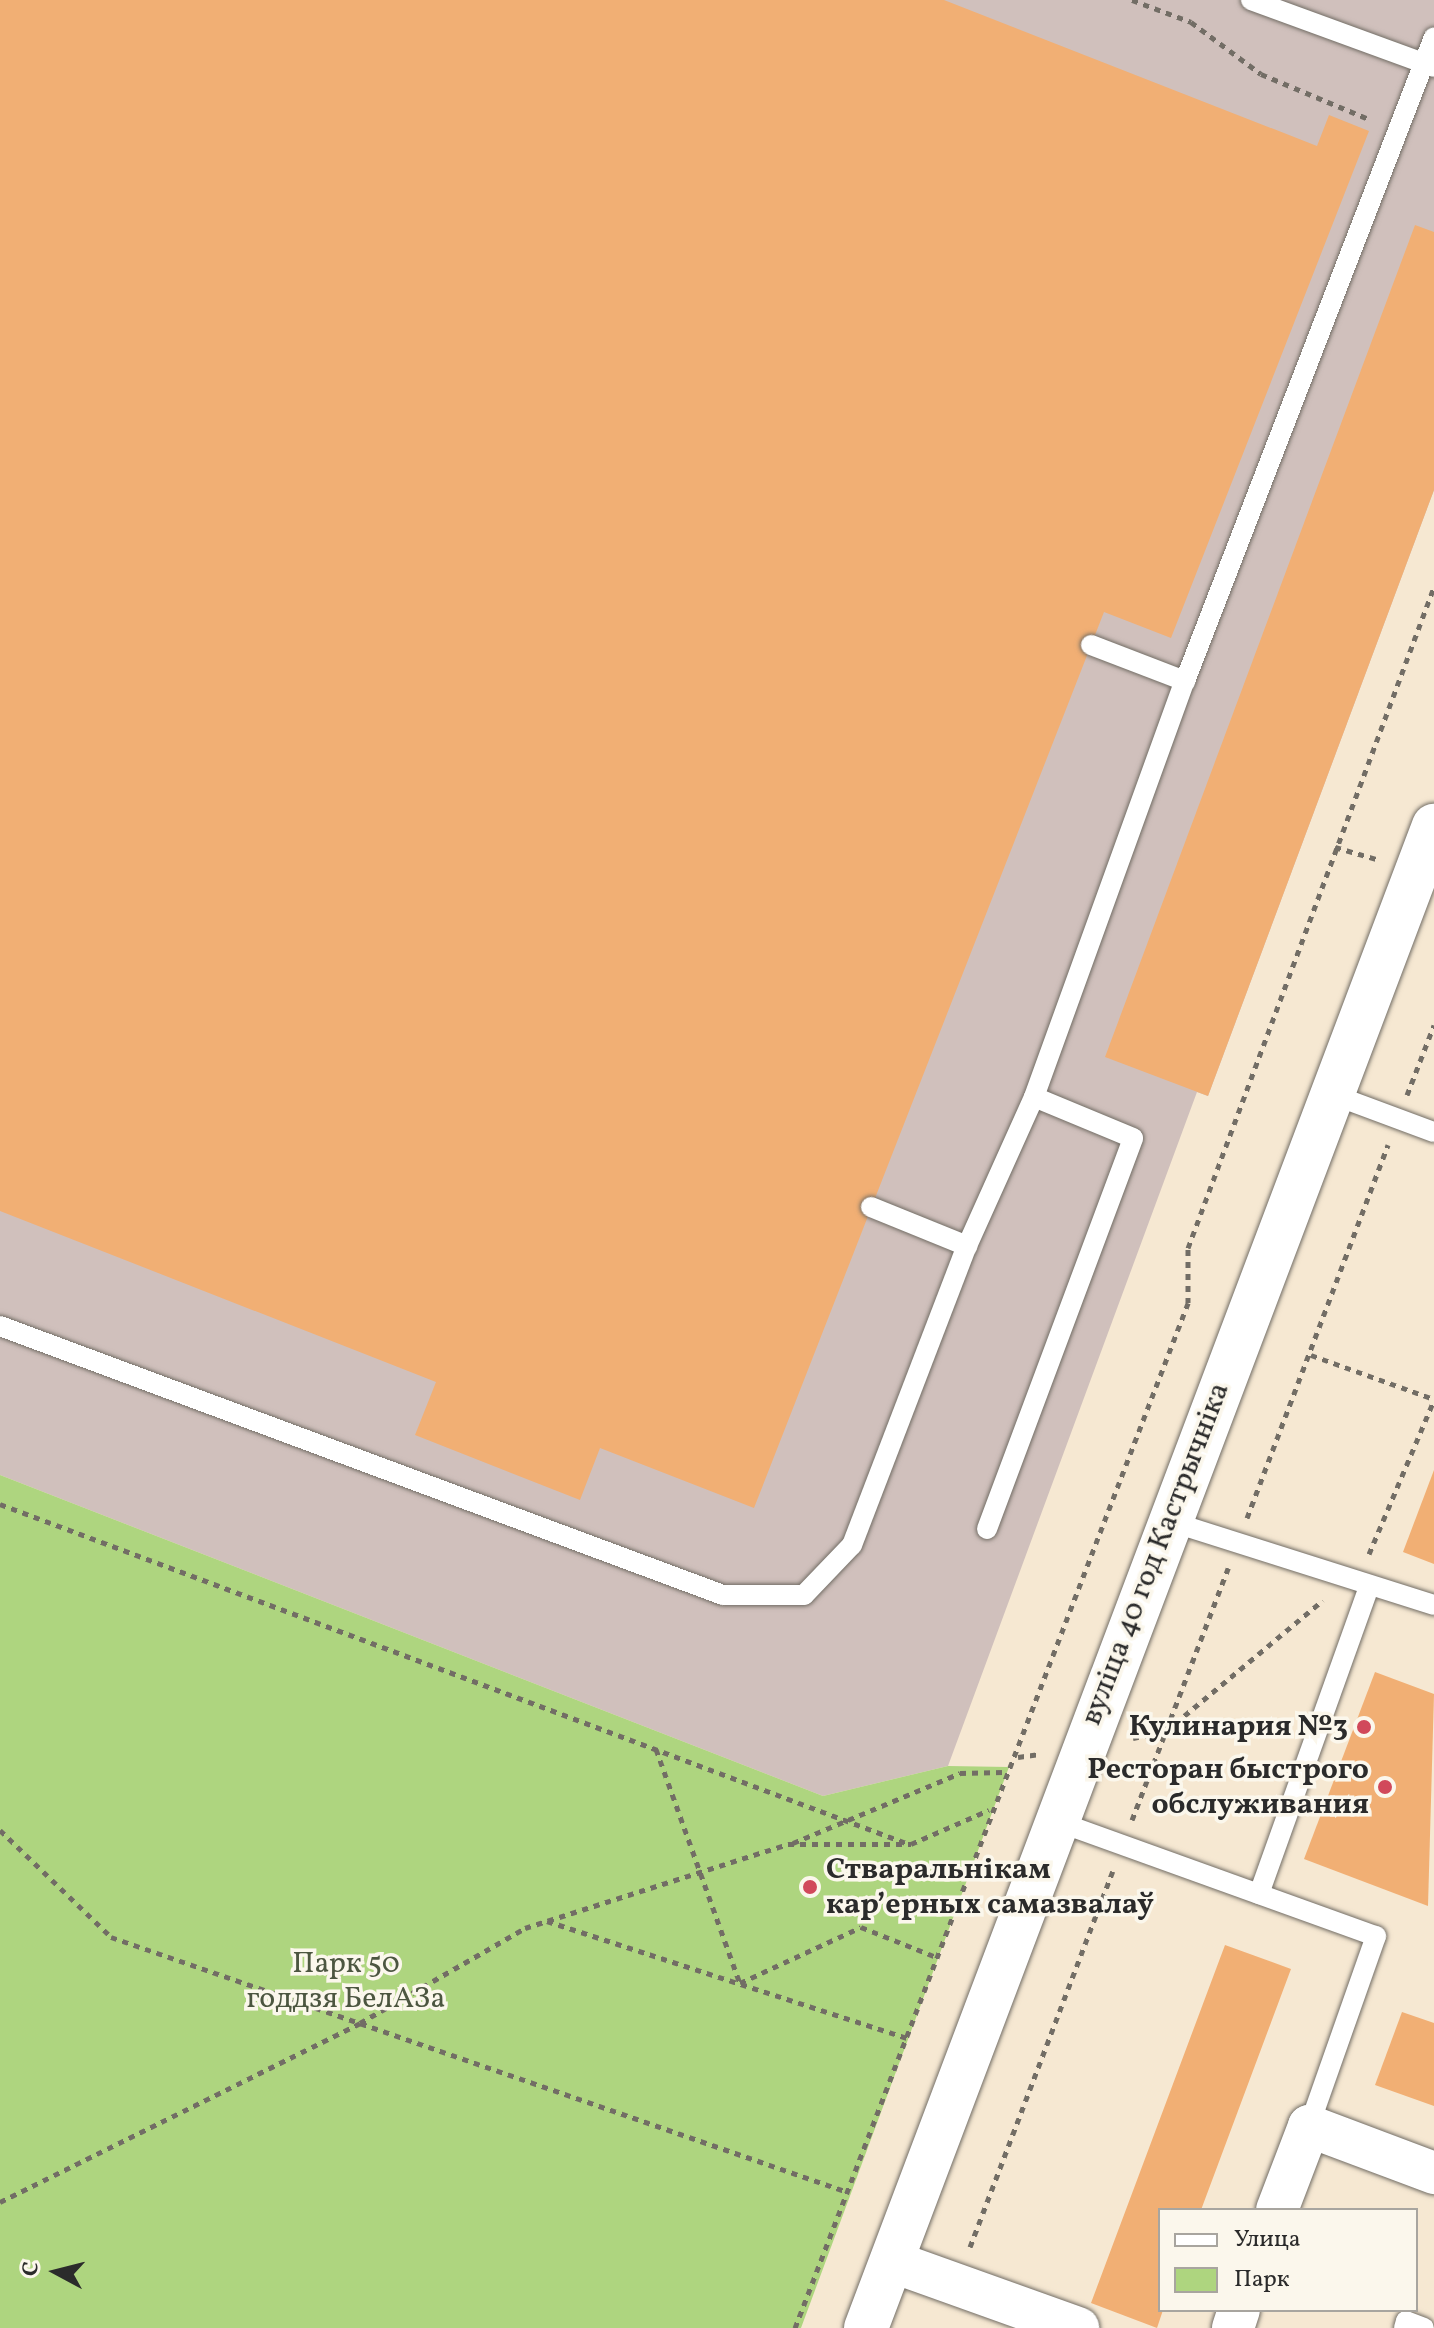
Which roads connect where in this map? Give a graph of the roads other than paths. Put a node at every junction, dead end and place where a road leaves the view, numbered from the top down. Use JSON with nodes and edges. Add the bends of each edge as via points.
{"nodes":[{"id":1,"x":1251,"y":0,"type":"edge"},
{"id":2,"x":1434,"y":37,"type":"edge"},
{"id":3,"x":1428,"y":67,"type":"edge"},
{"id":4,"x":1091,"y":645,"type":"dead end"},
{"id":5,"x":1185,"y":681,"type":"junction"},
{"id":6,"x":1434,"y":826,"type":"edge"},
{"id":7,"x":1329,"y":1093,"type":"junction"},
{"id":8,"x":1034,"y":1097,"type":"junction"},
{"id":9,"x":1434,"y":1132,"type":"edge"},
{"id":10,"x":871,"y":1207,"type":"dead end"},
{"id":11,"x":967,"y":1246,"type":"junction"},
{"id":12,"x":0,"y":1326,"type":"edge"},
{"id":13,"x":1169,"y":1521,"type":"junction"},
{"id":14,"x":987,"y":1529,"type":"dead end"},
{"id":15,"x":1357,"y":1584,"type":"junction"},
{"id":16,"x":1434,"y":1605,"type":"edge"},
{"id":17,"x":1056,"y":1821,"type":"junction"},
{"id":18,"x":1259,"y":1894,"type":"junction"},
{"id":19,"x":1309,"y":2126,"type":"junction"},
{"id":20,"x":1434,"y":2173,"type":"edge"},
{"id":21,"x":1278,"y":2208,"type":"edge"},
{"id":22,"x":891,"y":2261,"type":"junction"},
{"id":23,"x":866,"y":2328,"type":"edge"},
{"id":24,"x":1078,"y":2328,"type":"edge"},
{"id":25,"x":1404,"y":2328,"type":"edge"},
{"id":26,"x":1424,"y":2328,"type":"edge"}],
"edges":[{"from":1,"to":3,"type":"lane"},
{"from":2,"to":3,"type":"lane"},
{"from":3,"to":5,"type":"lane"},
{"from":4,"to":5,"type":"lane"},
{"from":5,"to":8,"type":"lane"},
{"from":6,"to":7,"type":"main road","name":"вуліца 40 год Кастрычніка"},
{"from":7,"to":9,"type":"lane"},
{"from":7,"to":13,"type":"main road","name":"вуліца 40 год Кастрычніка"},
{"from":8,"to":11,"type":"lane"},
{"from":8,"to":14,"type":"lane","via":[[1133,1138]]},
{"from":10,"to":11,"type":"lane"},
{"from":11,"to":12,"type":"lane","via":[[852,1545],[804,1595],[723,1595]]},
{"from":13,"to":15,"type":"lane"},
{"from":13,"to":17,"type":"main road","name":"вуліца 40 год Кастрычніка"},
{"from":15,"to":16,"type":"lane"},
{"from":15,"to":18,"type":"lane"},
{"from":17,"to":18,"type":"lane"},
{"from":17,"to":22,"type":"main road","name":"вуліца 40 год Кастрычніка"},
{"from":18,"to":19,"type":"lane","via":[[1376,1936]]},
{"from":19,"to":20,"type":"street"},
{"from":19,"to":21,"type":"street"},
{"from":22,"to":23,"type":"main road","name":"вуліца 40 год Кастрычніка"},
{"from":22,"to":24,"type":"street"},
{"from":25,"to":26,"type":"lane","via":[[1406,2321]]}]}
